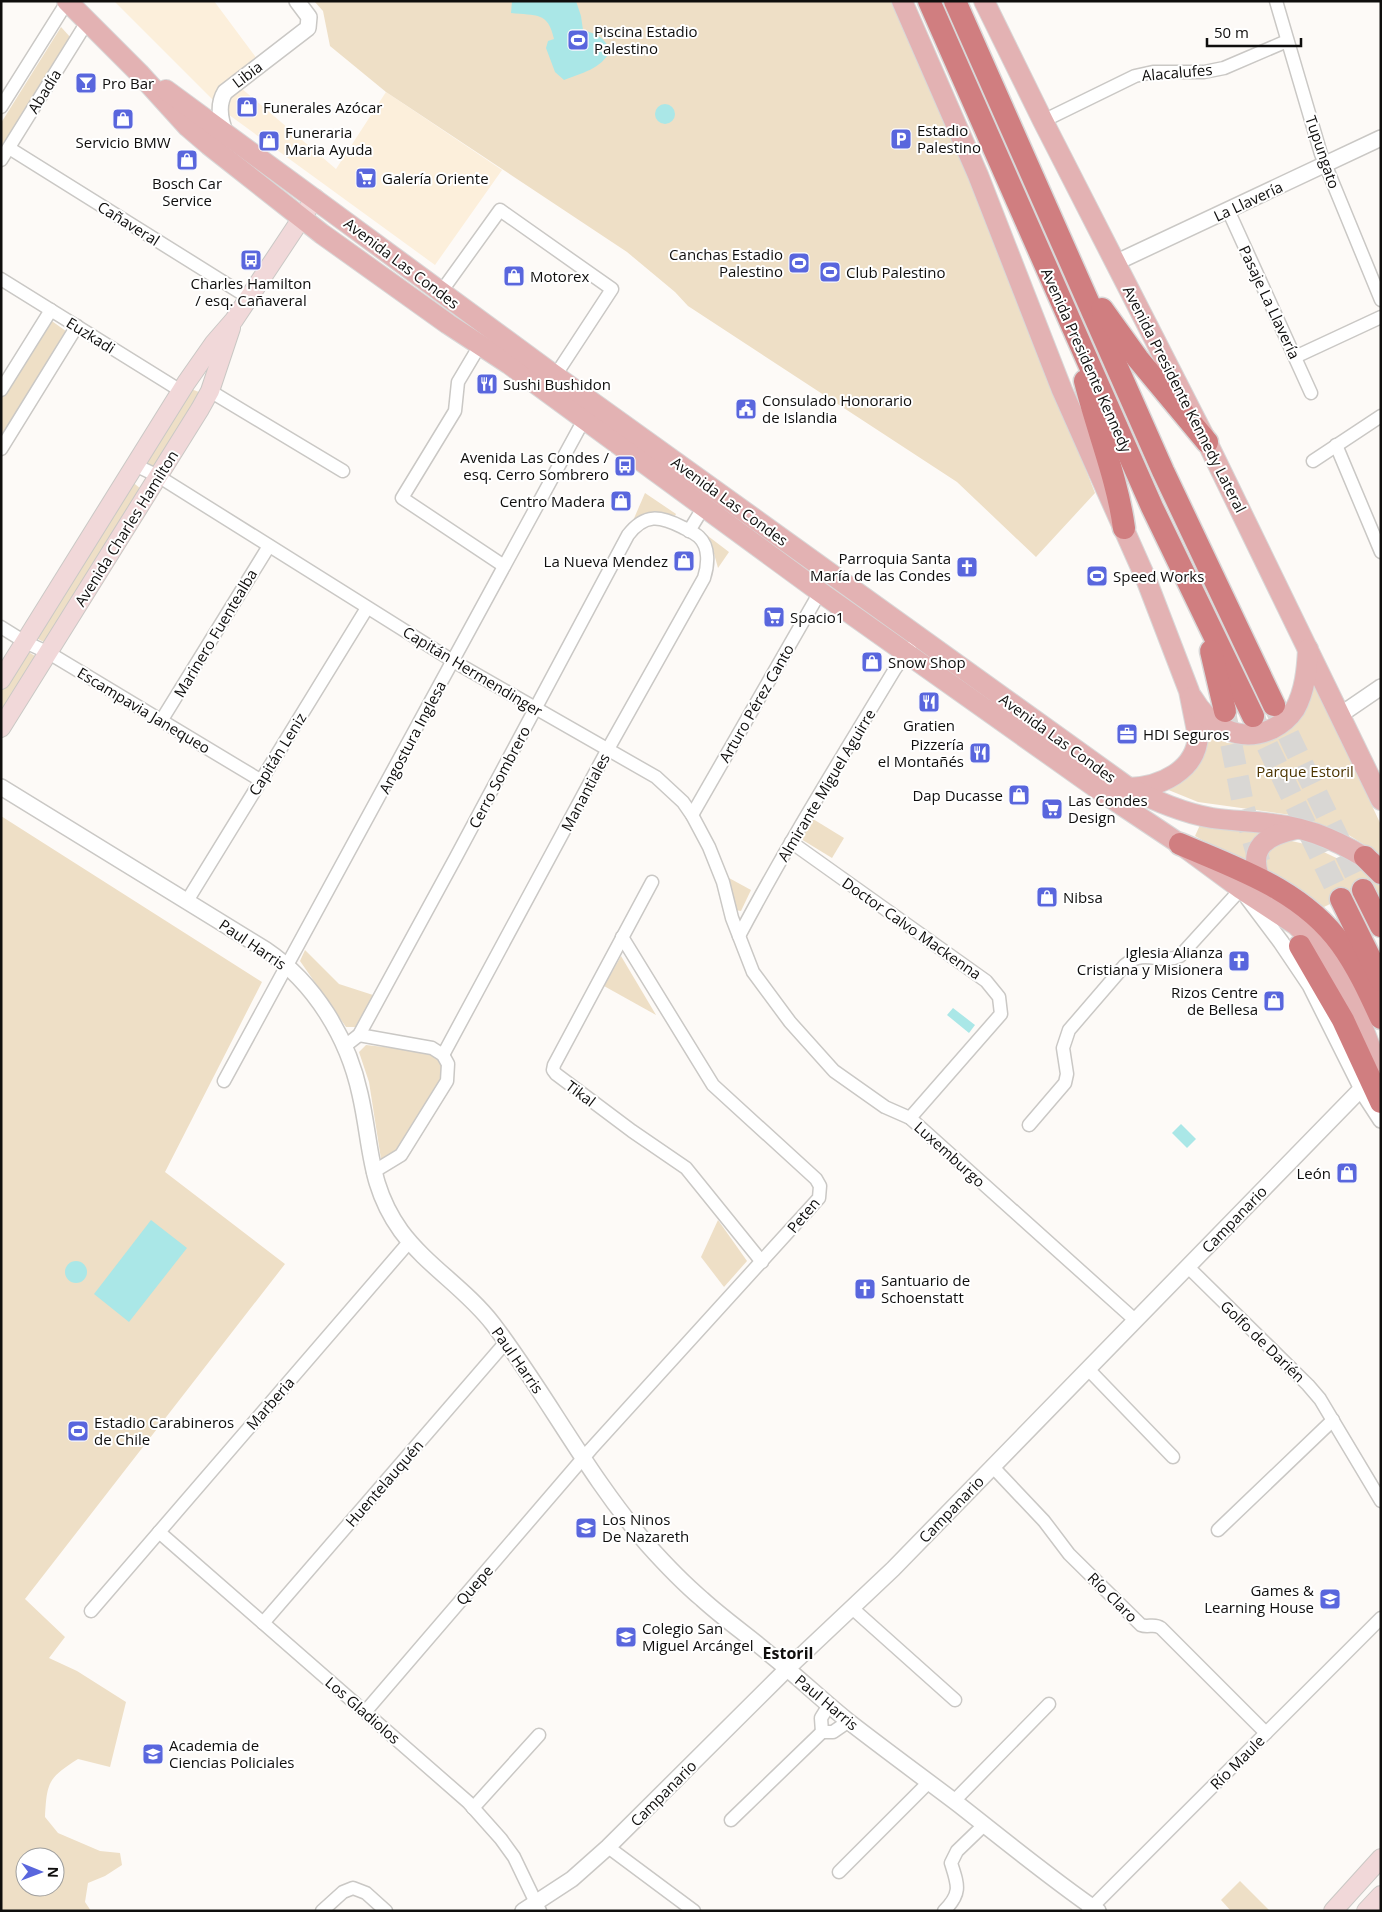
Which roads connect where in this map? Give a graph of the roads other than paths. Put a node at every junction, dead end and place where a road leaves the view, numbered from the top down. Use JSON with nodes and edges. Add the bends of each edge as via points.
{"nodes":[{"id":1,"x":67,"y":1,"type":"edge"},
{"id":2,"x":297,"y":1,"type":"edge"},
{"id":3,"x":902,"y":1,"type":"edge"},
{"id":4,"x":920,"y":1,"type":"edge"},
{"id":5,"x":929,"y":1,"type":"edge"},
{"id":6,"x":956,"y":1,"type":"edge"},
{"id":7,"x":984,"y":1,"type":"edge"},
{"id":8,"x":1276,"y":1,"type":"edge"},
{"id":9,"x":87,"y":22,"type":"junction"},
{"id":10,"x":1287,"y":41,"type":"junction"},
{"id":11,"x":951,"y":49,"type":"junction"},
{"id":12,"x":139,"y":72,"type":"junction"},
{"id":13,"x":1,"y":107,"type":"edge"},
{"id":14,"x":1042,"y":121,"type":"junction"},
{"id":15,"x":226,"y":134,"type":"junction"},
{"id":16,"x":1381,"y":138,"type":"edge"},
{"id":17,"x":9,"y":148,"type":"junction"},
{"id":18,"x":1,"y":160,"type":"edge"},
{"id":19,"x":1325,"y":165,"type":"junction"},
{"id":20,"x":314,"y":198,"type":"junction"},
{"id":21,"x":1228,"y":210,"type":"junction"},
{"id":22,"x":301,"y":217,"type":"junction"},
{"id":23,"x":1116,"y":263,"type":"junction"},
{"id":24,"x":1076,"y":277,"type":"junction"},
{"id":25,"x":1,"y":279,"type":"edge"},
{"id":26,"x":441,"y":292,"type":"junction"},
{"id":27,"x":249,"y":298,"type":"junction"},
{"id":28,"x":1381,"y":300,"type":"edge"},
{"id":29,"x":51,"y":310,"type":"junction"},
{"id":30,"x":1381,"y":317,"type":"edge"},
{"id":31,"x":234,"y":320,"type":"junction"},
{"id":32,"x":77,"y":326,"type":"junction"},
{"id":33,"x":1074,"y":331,"type":"junction"},
{"id":34,"x":480,"y":345,"type":"junction"},
{"id":35,"x":1295,"y":357,"type":"junction"},
{"id":36,"x":555,"y":376,"type":"junction"},
{"id":37,"x":183,"y":387,"type":"junction"},
{"id":38,"x":1,"y":390,"type":"edge"},
{"id":39,"x":210,"y":392,"type":"junction"},
{"id":40,"x":1312,"y":393,"type":"dead end"},
{"id":41,"x":589,"y":411,"type":"junction"},
{"id":42,"x":1381,"y":416,"type":"edge"},
{"id":43,"x":1207,"y":442,"type":"junction"},
{"id":44,"x":1336,"y":445,"type":"junction"},
{"id":45,"x":1,"y":449,"type":"edge"},
{"id":46,"x":1313,"y":461,"type":"dead end"},
{"id":47,"x":135,"y":465,"type":"junction"},
{"id":48,"x":343,"y":472,"type":"dead end"},
{"id":49,"x":158,"y":476,"type":"junction"},
{"id":50,"x":703,"y":508,"type":"junction"},
{"id":51,"x":1124,"y":528,"type":"junction"},
{"id":52,"x":689,"y":531,"type":"junction"},
{"id":53,"x":269,"y":546,"type":"junction"},
{"id":54,"x":1381,"y":552,"type":"edge"},
{"id":55,"x":504,"y":566,"type":"junction"},
{"id":56,"x":820,"y":592,"type":"junction"},
{"id":57,"x":1195,"y":595,"type":"junction"},
{"id":58,"x":367,"y":608,"type":"junction"},
{"id":59,"x":1,"y":628,"type":"edge"},
{"id":60,"x":919,"y":638,"type":"junction"},
{"id":61,"x":25,"y":642,"type":"junction"},
{"id":62,"x":1308,"y":647,"type":"junction"},
{"id":63,"x":49,"y":653,"type":"junction"},
{"id":64,"x":906,"y":653,"type":"junction"},
{"id":65,"x":453,"y":661,"type":"junction"},
{"id":66,"x":1,"y":680,"type":"edge"},
{"id":67,"x":1381,"y":687,"type":"edge"},
{"id":68,"x":1189,"y":691,"type":"junction"},
{"id":69,"x":1274,"y":705,"type":"tunnel mouth"},
{"id":70,"x":536,"y":708,"type":"junction"},
{"id":71,"x":1225,"y":711,"type":"tunnel mouth"},
{"id":72,"x":1253,"y":716,"type":"tunnel mouth"},
{"id":73,"x":1340,"y":716,"type":"junction"},
{"id":74,"x":161,"y":721,"type":"junction"},
{"id":75,"x":1,"y":728,"type":"edge"},
{"id":76,"x":608,"y":749,"type":"junction"},
{"id":77,"x":260,"y":780,"type":"junction"},
{"id":78,"x":1,"y":787,"type":"edge"},
{"id":79,"x":1129,"y":788,"type":"junction"},
{"id":80,"x":1381,"y":800,"type":"edge"},
{"id":81,"x":692,"y":815,"type":"junction"},
{"id":82,"x":1300,"y":828,"type":"junction"},
{"id":83,"x":792,"y":842,"type":"junction"},
{"id":84,"x":1180,"y":844,"type":"joint"},
{"id":85,"x":1373,"y":863,"type":"edge"},
{"id":86,"x":1381,"y":873,"type":"edge"},
{"id":87,"x":652,"y":882,"type":"dead end"},
{"id":88,"x":1250,"y":884,"type":"junction"},
{"id":89,"x":1363,"y":890,"type":"tunnel mouth"},
{"id":90,"x":1341,"y":899,"type":"tunnel mouth"},
{"id":91,"x":187,"y":901,"type":"junction"},
{"id":92,"x":1381,"y":926,"type":"edge"},
{"id":93,"x":739,"y":936,"type":"junction"},
{"id":94,"x":622,"y":937,"type":"junction"},
{"id":95,"x":1300,"y":946,"type":"dead end"},
{"id":96,"x":287,"y":966,"type":"junction"},
{"id":97,"x":1381,"y":980,"type":"edge"},
{"id":98,"x":1381,"y":1018,"type":"edge"},
{"id":99,"x":359,"y":1035,"type":"junction"},
{"id":100,"x":344,"y":1046,"type":"junction"},
{"id":101,"x":443,"y":1055,"type":"junction"},
{"id":102,"x":1381,"y":1075,"type":"edge"},
{"id":103,"x":224,"y":1081,"type":"dead end"},
{"id":104,"x":1362,"y":1088,"type":"junction"},
{"id":105,"x":1381,"y":1102,"type":"edge"},
{"id":106,"x":910,"y":1118,"type":"junction"},
{"id":107,"x":1381,"y":1120,"type":"edge"},
{"id":108,"x":1029,"y":1125,"type":"dead end"},
{"id":109,"x":373,"y":1172,"type":"junction"},
{"id":110,"x":410,"y":1241,"type":"junction"},
{"id":111,"x":762,"y":1262,"type":"junction"},
{"id":112,"x":1188,"y":1268,"type":"junction"},
{"id":113,"x":1135,"y":1320,"type":"junction"},
{"id":114,"x":506,"y":1342,"type":"junction"},
{"id":115,"x":1088,"y":1369,"type":"junction"},
{"id":116,"x":1332,"y":1420,"type":"junction"},
{"id":117,"x":1174,"y":1457,"type":"dead end"},
{"id":118,"x":584,"y":1458,"type":"junction"},
{"id":119,"x":992,"y":1466,"type":"junction"},
{"id":120,"x":1381,"y":1502,"type":"edge"},
{"id":121,"x":1218,"y":1530,"type":"dead end"},
{"id":122,"x":159,"y":1532,"type":"junction"},
{"id":123,"x":852,"y":1608,"type":"junction"},
{"id":124,"x":91,"y":1611,"type":"dead end"},
{"id":125,"x":1381,"y":1618,"type":"edge"},
{"id":126,"x":263,"y":1623,"type":"junction"},
{"id":127,"x":788,"y":1669,"type":"junction"},
{"id":128,"x":955,"y":1700,"type":"dead end"},
{"id":129,"x":1049,"y":1704,"type":"dead end"},
{"id":130,"x":828,"y":1705,"type":"junction"},
{"id":131,"x":366,"y":1712,"type":"junction"},
{"id":132,"x":849,"y":1721,"type":"junction"},
{"id":133,"x":822,"y":1732,"type":"junction"},
{"id":134,"x":1266,"y":1733,"type":"junction"},
{"id":135,"x":539,"y":1735,"type":"dead end"},
{"id":136,"x":929,"y":1782,"type":"junction"},
{"id":137,"x":954,"y":1801,"type":"junction"},
{"id":138,"x":473,"y":1808,"type":"junction"},
{"id":139,"x":732,"y":1820,"type":"dead end"},
{"id":140,"x":984,"y":1825,"type":"junction"},
{"id":141,"x":608,"y":1847,"type":"junction"},
{"id":142,"x":1381,"y":1858,"type":"edge"},
{"id":143,"x":839,"y":1872,"type":"dead end"},
{"id":144,"x":1381,"y":1895,"type":"edge"},
{"id":145,"x":533,"y":1908,"type":"edge"},
{"id":146,"x":1093,"y":1909,"type":"edge"},
{"id":147,"x":322,"y":1911,"type":"edge"},
{"id":148,"x":386,"y":1911,"type":"edge"},
{"id":149,"x":694,"y":1911,"type":"edge"},
{"id":150,"x":944,"y":1911,"type":"edge"},
{"id":151,"x":1333,"y":1911,"type":"edge"},
{"id":152,"x":1366,"y":1911,"type":"edge"}],
"edges":[{"from":1,"to":9,"type":"main road","name":"Avenida Las Condes"},
{"from":1,"to":13,"type":"street","name":"Abadía"},
{"from":2,"to":15,"type":"street","name":"Libia","via":[[309,24],[225,92],[220,117]]},
{"from":3,"to":51,"type":"main road","via":[[978,176],[1062,390]]},
{"from":4,"to":11,"type":"highway"},
{"from":5,"to":11,"type":"highway","name":"Avenida Presidente Kennedy"},
{"from":6,"to":24,"type":"highway","name":"Avenida Presidente Kennedy"},
{"from":7,"to":14,"type":"main road","name":"Avenida Presidente Kennedy Lateral"},
{"from":8,"to":10,"type":"street","name":"Tupungato"},
{"from":9,"to":12,"type":"main road","name":"Avenida Las Condes"},
{"from":9,"to":17,"type":"street","name":"Abadía"},
{"from":10,"to":14,"type":"street","name":"Alacalufes","via":[[1211,71],[1153,72],[1135,76]]},
{"from":10,"to":19,"type":"street","name":"Tupungato"},
{"from":11,"to":33,"type":"highway","name":"Avenida Presidente Kennedy"},
{"from":12,"to":15,"type":"main road","name":"Avenida Las Condes"},
{"from":12,"to":22,"type":"main road","name":"Avenida Las Condes","via":[[198,135]]},
{"from":14,"to":23,"type":"main road","name":"Avenida Presidente Kennedy Lateral"},
{"from":15,"to":20,"type":"main road","name":"Avenida Las Condes"},
{"from":16,"to":19,"type":"street","name":"La Llavería"},
{"from":17,"to":18,"type":"street","name":"Abadía"},
{"from":17,"to":27,"type":"street","name":"Cañaveral"},
{"from":19,"to":21,"type":"street","name":"La Llavería"},
{"from":19,"to":28,"type":"street","name":"Tupungato"},
{"from":20,"to":22,"type":"main road","name":"Avenida Charles Hamilton"},
{"from":20,"to":26,"type":"main road","name":"Avenida Las Condes"},
{"from":21,"to":23,"type":"street","name":"La Llavería"},
{"from":21,"to":35,"type":"street","name":"Pasaje La Llavería"},
{"from":22,"to":27,"type":"main road","name":"Avenida Charles Hamilton"},
{"from":22,"to":34,"type":"main road","name":"Avenida Las Condes","via":[[375,273]]},
{"from":23,"to":43,"type":"main road","name":"Avenida Presidente Kennedy Lateral"},
{"from":24,"to":43,"type":"highway"},
{"from":24,"to":69,"type":"highway","name":"Avenida Presidente Kennedy","via":[[1167,480]]},
{"from":25,"to":29,"type":"street","name":"Euzkadi"},
{"from":26,"to":36,"type":"main road","name":"Avenida Las Condes"},
{"from":26,"to":36,"type":"street","via":[[500,210],[612,288]]},
{"from":27,"to":31,"type":"main road","name":"Avenida Charles Hamilton"},
{"from":29,"to":32,"type":"street","name":"Euzkadi"},
{"from":29,"to":38,"type":"street"},
{"from":30,"to":35,"type":"street"},
{"from":31,"to":37,"type":"main road","name":"Avenida Charles Hamilton"},
{"from":31,"to":39,"type":"main road","name":"Avenida Charles Hamilton"},
{"from":32,"to":37,"type":"street","name":"Euzkadi"},
{"from":32,"to":45,"type":"street"},
{"from":33,"to":51,"type":"highway"},
{"from":33,"to":57,"type":"highway","name":"Avenida Presidente Kennedy"},
{"from":34,"to":41,"type":"main road","name":"Avenida Las Condes"},
{"from":34,"to":55,"type":"street","via":[[458,382],[456,411],[402,498]]},
{"from":35,"to":40,"type":"street","name":"Pasaje La Llavería"},
{"from":36,"to":41,"type":"main road","name":"Avenida Las Condes"},
{"from":37,"to":39,"type":"main road","via":[[198,384]]},
{"from":37,"to":47,"type":"main road","name":"Avenida Charles Hamilton"},
{"from":39,"to":48,"type":"street"},
{"from":39,"to":49,"type":"main road","name":"Avenida Charles Hamilton"},
{"from":41,"to":50,"type":"main road","name":"Avenida Las Condes"},
{"from":41,"to":55,"type":"street","name":"Angostura Inglesa"},
{"from":41,"to":60,"type":"main road","name":"Avenida Las Condes"},
{"from":42,"to":44,"type":"street"},
{"from":43,"to":62,"type":"main road","name":"Avenida Presidente Kennedy Lateral"},
{"from":44,"to":46,"type":"street"},
{"from":44,"to":54,"type":"street"},
{"from":47,"to":49,"type":"street","name":"Capitán Hermendinger"},
{"from":47,"to":61,"type":"main road","name":"Avenida Charles Hamilton"},
{"from":49,"to":53,"type":"street","name":"Capitán Hermendinger"},
{"from":49,"to":63,"type":"main road","name":"Avenida Charles Hamilton"},
{"from":50,"to":52,"type":"street"},
{"from":50,"to":56,"type":"main road","name":"Avenida Las Condes"},
{"from":51,"to":68,"type":"main road"},
{"from":52,"to":70,"type":"street","name":"Cerro Sombrero","via":[[659,518],[645,520],[633,529]]},
{"from":52,"to":76,"type":"street","name":"Manantiales","via":[[703,543],[706,572]]},
{"from":53,"to":58,"type":"street","name":"Capitán Hermendinger"},
{"from":53,"to":74,"type":"street","name":"Marinero Fuentealba"},
{"from":55,"to":65,"type":"street","name":"Angostura Inglesa"},
{"from":56,"to":64,"type":"main road","name":"Avenida Las Condes"},
{"from":56,"to":81,"type":"street","name":"Arturo Pérez Canto"},
{"from":57,"to":71,"type":"highway"},
{"from":57,"to":72,"type":"highway","name":"Avenida Presidente Kennedy"},
{"from":58,"to":65,"type":"street","name":"Capitán Hermendinger"},
{"from":58,"to":77,"type":"street","name":"Capitán Leniz"},
{"from":59,"to":61,"type":"street","name":"Escampavia Janequeo"},
{"from":60,"to":64,"type":"street","name":"Almirante Miguel Aguirre"},
{"from":60,"to":79,"type":"main road","name":"Avenida Las Condes"},
{"from":61,"to":63,"type":"street","name":"Escampavia Janequeo"},
{"from":61,"to":66,"type":"main road","name":"Avenida Charles Hamilton"},
{"from":62,"to":68,"type":"main road","via":[[1299,702],[1287,719],[1268,731],[1250,735],[1227,731],[1206,715]]},
{"from":62,"to":73,"type":"main road","name":"Avenida Presidente Kennedy Lateral"},
{"from":63,"to":74,"type":"street","name":"Escampavia Janequeo"},
{"from":63,"to":75,"type":"main road","name":"Avenida Charles Hamilton"},
{"from":64,"to":83,"type":"street","name":"Almirante Miguel Aguirre"},
{"from":64,"to":84,"type":"main road","name":"Avenida Las Condes"},
{"from":65,"to":70,"type":"street","name":"Capitán Hermendinger"},
{"from":65,"to":96,"type":"street","name":"Angostura Inglesa"},
{"from":67,"to":73,"type":"street"},
{"from":68,"to":79,"type":"main road","via":[[1198,736],[1193,756],[1182,770],[1170,778],[1147,787]]},
{"from":70,"to":76,"type":"street","name":"Capitán Hermendinger"},
{"from":70,"to":99,"type":"street","name":"Cerro Sombrero"},
{"from":73,"to":80,"type":"main road","name":"Avenida Presidente Kennedy Lateral"},
{"from":74,"to":77,"type":"street","name":"Escampavia Janequeo"},
{"from":76,"to":81,"type":"street","name":"Capitán Hermendinger","via":[[656,777]]},
{"from":76,"to":101,"type":"street","name":"Manantiales"},
{"from":77,"to":91,"type":"street","name":"Capitán Leniz"},
{"from":78,"to":91,"type":"street","name":"Paul Harris"},
{"from":79,"to":82,"type":"main road","name":"Avenida Las Condes","via":[[1193,814]]},
{"from":81,"to":93,"type":"street","name":"Capitán Hermendinger","via":[[724,882]]},
{"from":82,"to":85,"type":"main road","name":"Avenida Las Condes","via":[[1331,838]]},
{"from":82,"to":88,"type":"main road","via":[[1272,837],[1258,847]]},
{"from":83,"to":93,"type":"street","name":"Almirante Miguel Aguirre"},
{"from":83,"to":106,"type":"street","name":"Doctor Calvo Mackenna","via":[[986,981],[1000,997],[1001,1014]]},
{"from":84,"to":88,"type":"highway"},
{"from":85,"to":86,"type":"highway"},
{"from":87,"to":94,"type":"street","name":"Tikal"},
{"from":88,"to":98,"type":"highway","via":[[1298,901],[1321,920],[1357,969]]},
{"from":88,"to":102,"type":"main road","via":[[1270,898],[1286,918],[1320,948],[1338,973],[1353,1002]]},
{"from":88,"to":104,"type":"street","via":[[1276,935],[1310,985]]},
{"from":88,"to":108,"type":"street","via":[[1180,956],[1141,956],[1125,964],[1069,1030],[1064,1041],[1065,1084]]},
{"from":89,"to":92,"type":"highway"},
{"from":90,"to":97,"type":"highway"},
{"from":91,"to":96,"type":"street","name":"Paul Harris"},
{"from":93,"to":106,"type":"street","name":"Luxemburgo","via":[[753,972],[790,1022],[834,1071],[885,1107]]},
{"from":94,"to":111,"type":"street","name":"Peten","via":[[713,1085],[820,1186],[817,1201]]},
{"from":94,"to":111,"type":"street","name":"Tikal","via":[[553,1070],[686,1168]]},
{"from":95,"to":105,"type":"highway","via":[[1344,1020]]},
{"from":96,"to":100,"type":"street","name":"Paul Harris","via":[[326,1011]]},
{"from":96,"to":103,"type":"street","name":"Angostura Inglesa"},
{"from":99,"to":100,"type":"street","name":"Cerro Sombrero"},
{"from":99,"to":101,"type":"street","via":[[432,1048]]},
{"from":100,"to":109,"type":"street","name":"Paul Harris","via":[[361,1095]]},
{"from":101,"to":109,"type":"street","via":[[448,1064],[447,1081],[401,1155]]},
{"from":104,"to":107,"type":"street"},
{"from":104,"to":112,"type":"street","name":"Campanario"},
{"from":106,"to":113,"type":"street","name":"Luxemburgo"},
{"from":109,"to":110,"type":"street","name":"Paul Harris","via":[[388,1209]]},
{"from":110,"to":114,"type":"street","name":"Paul Harris","via":[[477,1306]]},
{"from":110,"to":122,"type":"street","name":"Marberia"},
{"from":111,"to":118,"type":"street","name":"Peten"},
{"from":112,"to":113,"type":"street","name":"Campanario"},
{"from":112,"to":116,"type":"street","name":"Golfo de Darién","via":[[1308,1385]]},
{"from":113,"to":115,"type":"street","name":"Campanario"},
{"from":114,"to":118,"type":"street","name":"Paul Harris"},
{"from":114,"to":126,"type":"street","name":"Huentelauquén"},
{"from":115,"to":117,"type":"street"},
{"from":115,"to":119,"type":"street","name":"Campanario"},
{"from":116,"to":120,"type":"street","name":"Golfo de Darién"},
{"from":116,"to":121,"type":"street"},
{"from":118,"to":127,"type":"street","name":"Paul Harris","via":[[636,1531],[674,1573],[702,1600]]},
{"from":118,"to":131,"type":"street","name":"Quepe"},
{"from":119,"to":123,"type":"street","name":"Campanario"},
{"from":119,"to":134,"type":"street","name":"Río Claro","via":[[1044,1521],[1069,1554],[1134,1618],[1144,1626],[1161,1628]]},
{"from":122,"to":124,"type":"street","name":"Marberia"},
{"from":122,"to":126,"type":"street","name":"Los Gladiolos"},
{"from":123,"to":127,"type":"street","name":"Campanario"},
{"from":123,"to":128,"type":"street"},
{"from":125,"to":134,"type":"street","name":"Río Maule"},
{"from":126,"to":131,"type":"street","name":"Los Gladiolos"},
{"from":127,"to":130,"type":"street","name":"Paul Harris"},
{"from":127,"to":141,"type":"street","name":"Campanario"},
{"from":129,"to":137,"type":"street"},
{"from":130,"to":132,"type":"street","name":"Paul Harris"},
{"from":130,"to":133,"type":"street","via":[[821,1718]]},
{"from":131,"to":138,"type":"street","name":"Los Gladiolos"},
{"from":132,"to":133,"type":"street","via":[[833,1732]]},
{"from":132,"to":136,"type":"street","name":"Paul Harris"},
{"from":133,"to":139,"type":"street"},
{"from":134,"to":146,"type":"street","name":"Río Maule"},
{"from":135,"to":138,"type":"street"},
{"from":136,"to":137,"type":"street","name":"Paul Harris"},
{"from":136,"to":143,"type":"street"},
{"from":137,"to":140,"type":"street","name":"Paul Harris"},
{"from":138,"to":145,"type":"street","name":"Los Gladiolos","via":[[514,1857],[523,1873]]},
{"from":140,"to":146,"type":"street","name":"Paul Harris"},
{"from":140,"to":150,"type":"street","via":[[951,1862],[958,1890],[954,1901]]},
{"from":141,"to":145,"type":"street","name":"Campanario"},
{"from":141,"to":149,"type":"street"},
{"from":142,"to":151,"type":"main road"},
{"from":144,"to":152,"type":"main road"},
{"from":147,"to":148,"type":"street","via":[[343,1892],[353,1888],[366,1892]]}]}
